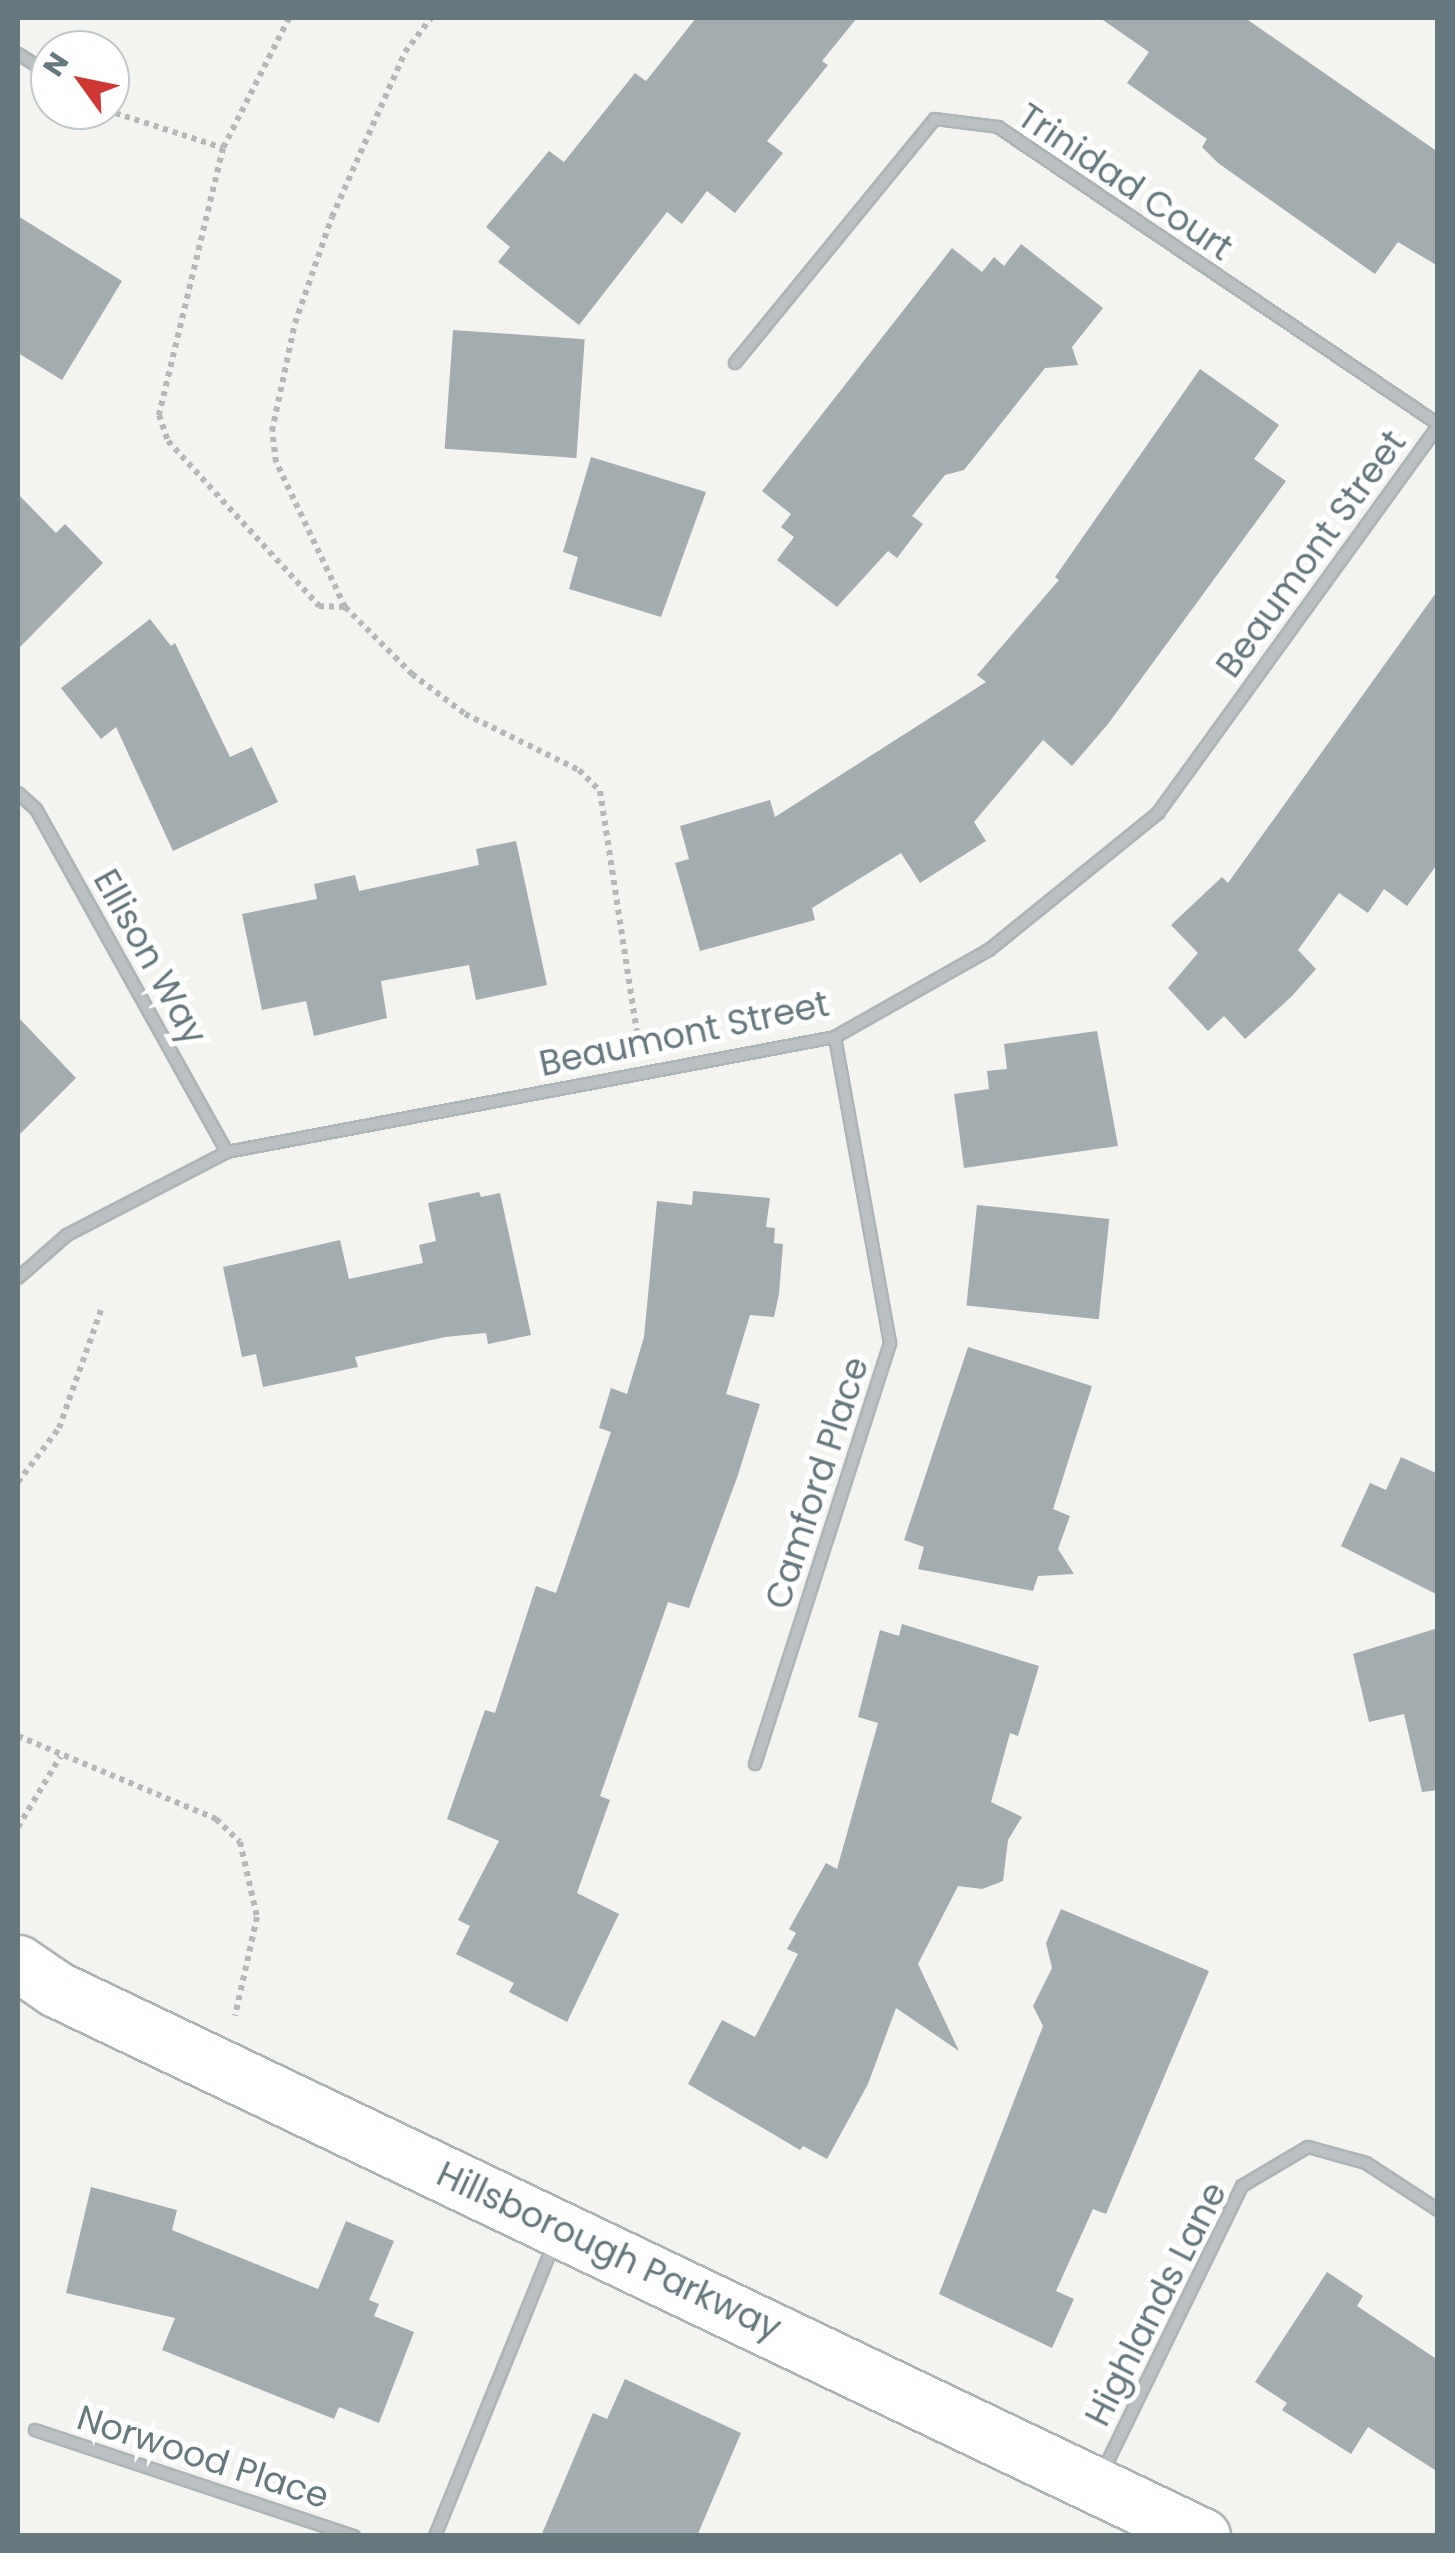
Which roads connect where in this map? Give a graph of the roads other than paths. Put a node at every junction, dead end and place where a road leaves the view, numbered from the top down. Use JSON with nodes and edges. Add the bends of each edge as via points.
{"nodes":[{"id":1,"x":735,"y":363,"type":"dead end"},
{"id":2,"x":1438,"y":425,"type":"edge"},
{"id":3,"x":18,"y":793,"type":"edge"},
{"id":4,"x":835,"y":1037,"type":"junction"},
{"id":5,"x":227,"y":1152,"type":"junction"},
{"id":6,"x":18,"y":1278,"type":"edge"},
{"id":7,"x":755,"y":1764,"type":"dead end"},
{"id":8,"x":18,"y":1963,"type":"edge"},
{"id":9,"x":1438,"y":2210,"type":"edge"},
{"id":10,"x":560,"y":2228,"type":"junction"},
{"id":11,"x":35,"y":2430,"type":"dead end"},
{"id":12,"x":1099,"y":2482,"type":"junction"},
{"id":13,"x":354,"y":2536,"type":"edge"},
{"id":14,"x":435,"y":2536,"type":"edge"},
{"id":15,"x":1202,"y":2536,"type":"edge"}],
"edges":[{"from":1,"to":2,"type":"street","name":"Trinidad Court","via":[[935,120],[998,127]]},
{"from":2,"to":4,"type":"street","name":"Beaumont Street","via":[[1158,812],[989,950]]},
{"from":3,"to":5,"type":"street","name":"Ellison Way","via":[[36,808]]},
{"from":4,"to":5,"type":"street","name":"Beaumont Street"},
{"from":4,"to":7,"type":"street","name":"Camford Place","via":[[890,1342]]},
{"from":5,"to":6,"type":"street","name":"Beaumont Street","via":[[67,1235]]},
{"from":8,"to":10,"type":"street","name":"Hillsborough Parkway","via":[[56,1989]]},
{"from":9,"to":12,"type":"street","name":"Highlands Lane","via":[[1366,2163],[1308,2148],[1242,2186]]},
{"from":10,"to":12,"type":"street","name":"Hillsborough Parkway"},
{"from":10,"to":14,"type":"street"},
{"from":11,"to":13,"type":"street","name":"Norwood Place"},
{"from":12,"to":15,"type":"street","name":"Hillsborough Parkway"}]}
